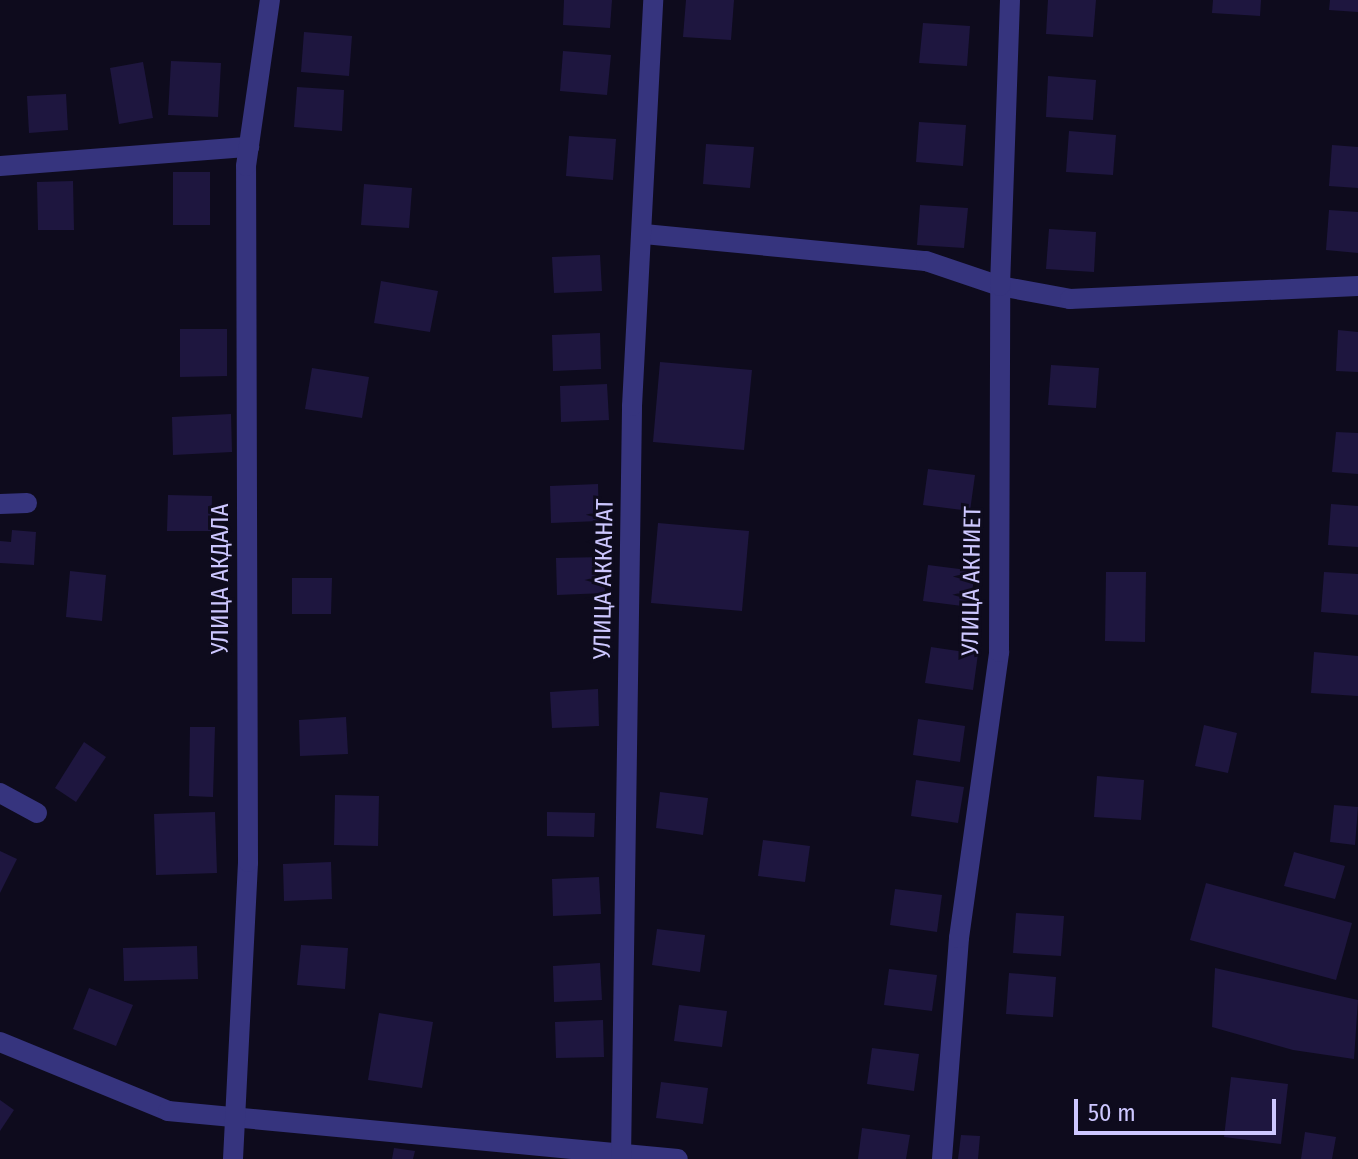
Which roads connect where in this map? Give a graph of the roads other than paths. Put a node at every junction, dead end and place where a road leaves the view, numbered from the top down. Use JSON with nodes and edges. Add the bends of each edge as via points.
{"nodes":[{"id":1,"x":270,"y":0,"type":"edge"},
{"id":2,"x":653,"y":0,"type":"edge"},
{"id":3,"x":1010,"y":0,"type":"edge"},
{"id":4,"x":249,"y":147,"type":"junction"},
{"id":5,"x":0,"y":166,"type":"edge"},
{"id":6,"x":644,"y":234,"type":"junction"},
{"id":7,"x":1000,"y":286,"type":"junction"},
{"id":8,"x":1358,"y":286,"type":"edge"},
{"id":9,"x":27,"y":503,"type":"dead end"},
{"id":10,"x":0,"y":504,"type":"edge"},
{"id":11,"x":0,"y":793,"type":"edge"},
{"id":12,"x":37,"y":813,"type":"dead end"},
{"id":13,"x":0,"y":1042,"type":"edge"},
{"id":14,"x":235,"y":1114,"type":"junction"},
{"id":15,"x":621,"y":1155,"type":"edge"},
{"id":16,"x":233,"y":1159,"type":"edge"},
{"id":17,"x":678,"y":1159,"type":"edge"},
{"id":18,"x":942,"y":1159,"type":"edge"}],
"edges":[{"from":1,"to":4,"type":"street","name":"УЛИЦА АКДАЛА"},
{"from":2,"to":6,"type":"street","name":"УЛИЦА АККАНАТ"},
{"from":3,"to":7,"type":"street","name":"УЛИЦА АКНИЕТ"},
{"from":4,"to":5,"type":"street"},
{"from":4,"to":14,"type":"street","name":"УЛИЦА АКДАЛА","via":[[248,862]]},
{"from":6,"to":7,"type":"street","via":[[926,261]]},
{"from":6,"to":15,"type":"street","name":"УЛИЦА АККАНАТ","via":[[632,406]]},
{"from":7,"to":8,"type":"street","via":[[1070,299]]},
{"from":7,"to":18,"type":"street","name":"УЛИЦА АКНИЕТ","via":[[999,652],[959,938]]},
{"from":9,"to":10,"type":"street"},
{"from":11,"to":12,"type":"street"},
{"from":13,"to":14,"type":"street","via":[[168,1111]]},
{"from":14,"to":15,"type":"street"},
{"from":14,"to":16,"type":"street","name":"УЛИЦА АКДАЛА"},
{"from":15,"to":17,"type":"street"}]}
